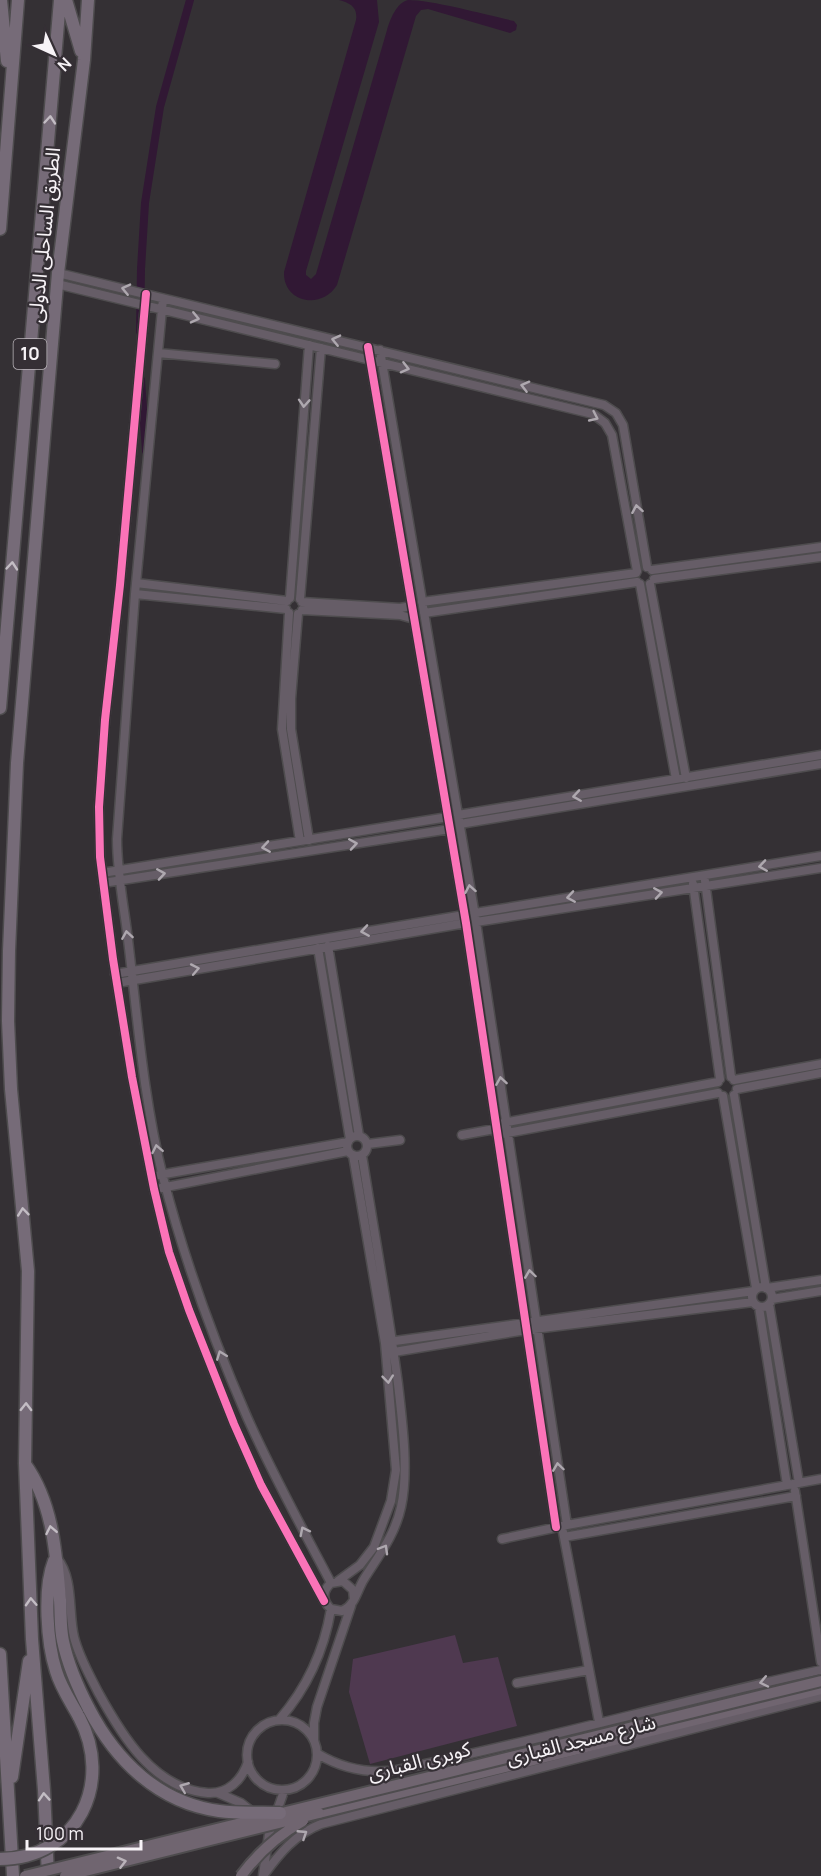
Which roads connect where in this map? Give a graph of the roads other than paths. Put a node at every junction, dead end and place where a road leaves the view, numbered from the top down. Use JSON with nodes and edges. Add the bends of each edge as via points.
{"nodes":[{"id":1,"x":1,"y":0,"type":"edge"},
{"id":2,"x":18,"y":0,"type":"edge"},
{"id":3,"x":60,"y":0,"type":"edge"},
{"id":4,"x":66,"y":0,"type":"edge"},
{"id":5,"x":88,"y":0,"type":"edge"},
{"id":6,"x":84,"y":60,"type":"junction"},
{"id":7,"x":11,"y":95,"type":"junction"},
{"id":8,"x":0,"y":229,"type":"edge"},
{"id":9,"x":57,"y":279,"type":"junction"},
{"id":10,"x":146,"y":294,"type":"junction"},
{"id":11,"x":163,"y":299,"type":"junction"},
{"id":12,"x":145,"y":306,"type":"junction"},
{"id":13,"x":162,"y":310,"type":"junction"},
{"id":14,"x":309,"y":345,"type":"junction"},
{"id":15,"x":368,"y":347,"type":"junction"},
{"id":16,"x":321,"y":348,"type":"junction"},
{"id":17,"x":380,"y":350,"type":"junction"},
{"id":18,"x":158,"y":353,"type":"junction"},
{"id":19,"x":370,"y":360,"type":"junction"},
{"id":20,"x":382,"y":362,"type":"junction"},
{"id":21,"x":275,"y":364,"type":"dead end"},
{"id":22,"x":821,"y":547,"type":"edge"},
{"id":23,"x":821,"y":557,"type":"edge"},
{"id":24,"x":406,"y":570,"type":"junction"},
{"id":25,"x":417,"y":572,"type":"junction"},
{"id":26,"x":651,"y":575,"type":"junction"},
{"id":27,"x":637,"y":578,"type":"junction"},
{"id":28,"x":136,"y":583,"type":"junction"},
{"id":29,"x":135,"y":594,"type":"junction"},
{"id":30,"x":422,"y":602,"type":"junction"},
{"id":31,"x":294,"y":606,"type":"junction"},
{"id":32,"x":412,"y":606,"type":"junction"},
{"id":33,"x":424,"y":613,"type":"junction"},
{"id":34,"x":414,"y":619,"type":"junction"},
{"id":35,"x":0,"y":708,"type":"edge"},
{"id":36,"x":821,"y":755,"type":"edge"},
{"id":37,"x":821,"y":764,"type":"edge"},
{"id":38,"x":718,"y":777,"type":"junction"},
{"id":39,"x":686,"y":778,"type":"junction"},
{"id":40,"x":676,"y":779,"type":"junction"},
{"id":41,"x":617,"y":793,"type":"junction"},
{"id":42,"x":448,"y":817,"type":"junction"},
{"id":43,"x":459,"y":820,"type":"junction"},
{"id":44,"x":450,"y":829,"type":"junction"},
{"id":45,"x":304,"y":841,"type":"junction"},
{"id":46,"x":821,"y":856,"type":"edge"},
{"id":47,"x":821,"y":868,"type":"edge"},
{"id":48,"x":118,"y":875,"type":"junction"},
{"id":49,"x":704,"y":876,"type":"junction"},
{"id":50,"x":102,"y":878,"type":"junction"},
{"id":51,"x":692,"y":878,"type":"junction"},
{"id":52,"x":637,"y":886,"type":"junction"},
{"id":53,"x":705,"y":886,"type":"junction"},
{"id":54,"x":693,"y":888,"type":"junction"},
{"id":55,"x":638,"y":896,"type":"junction"},
{"id":56,"x":475,"y":917,"type":"junction"},
{"id":57,"x":465,"y":919,"type":"junction"},
{"id":58,"x":328,"y":946,"type":"junction"},
{"id":59,"x":318,"y":948,"type":"junction"},
{"id":60,"x":131,"y":976,"type":"junction"},
{"id":61,"x":116,"y":979,"type":"junction"},
{"id":62,"x":821,"y":1064,"type":"edge"},
{"id":63,"x":821,"y":1073,"type":"edge"},
{"id":64,"x":719,"y":1080,"type":"junction"},
{"id":65,"x":734,"y":1085,"type":"junction"},
{"id":66,"x":720,"y":1095,"type":"junction"},
{"id":67,"x":508,"y":1128,"type":"junction"},
{"id":68,"x":496,"y":1130,"type":"junction"},
{"id":69,"x":462,"y":1135,"type":"dead end"},
{"id":70,"x":400,"y":1140,"type":"dead end"},
{"id":71,"x":353,"y":1146,"type":"junction"},
{"id":72,"x":162,"y":1174,"type":"junction"},
{"id":73,"x":152,"y":1176,"type":"junction"},
{"id":74,"x":165,"y":1187,"type":"junction"},
{"id":75,"x":154,"y":1189,"type":"junction"},
{"id":76,"x":821,"y":1280,"type":"edge"},
{"id":77,"x":767,"y":1288,"type":"junction"},
{"id":78,"x":755,"y":1290,"type":"junction"},
{"id":79,"x":821,"y":1291,"type":"edge"},
{"id":80,"x":770,"y":1302,"type":"junction"},
{"id":81,"x":756,"y":1305,"type":"junction"},
{"id":82,"x":537,"y":1324,"type":"junction"},
{"id":83,"x":525,"y":1326,"type":"junction"},
{"id":84,"x":388,"y":1342,"type":"junction"},
{"id":85,"x":389,"y":1353,"type":"junction"},
{"id":86,"x":24,"y":1463,"type":"junction"},
{"id":87,"x":276,"y":1477,"type":"junction"},
{"id":88,"x":821,"y":1479,"type":"edge"},
{"id":89,"x":793,"y":1484,"type":"junction"},
{"id":90,"x":261,"y":1485,"type":"junction"},
{"id":91,"x":796,"y":1496,"type":"junction"},
{"id":92,"x":562,"y":1526,"type":"junction"},
{"id":93,"x":564,"y":1537,"type":"junction"},
{"id":94,"x":502,"y":1539,"type":"dead end"},
{"id":95,"x":56,"y":1557,"type":"junction"},
{"id":96,"x":335,"y":1582,"type":"junction"},
{"id":97,"x":324,"y":1600,"type":"junction"},
{"id":98,"x":352,"y":1602,"type":"junction"},
{"id":99,"x":331,"y":1609,"type":"junction"},
{"id":100,"x":32,"y":1639,"type":"junction"},
{"id":101,"x":0,"y":1654,"type":"edge"},
{"id":102,"x":821,"y":1662,"type":"edge"},
{"id":103,"x":589,"y":1670,"type":"junction"},
{"id":104,"x":821,"y":1670,"type":"edge"},
{"id":105,"x":821,"y":1681,"type":"edge"},
{"id":106,"x":517,"y":1683,"type":"dead end"},
{"id":107,"x":821,"y":1689,"type":"edge"},
{"id":108,"x":821,"y":1696,"type":"edge"},
{"id":109,"x":84,"y":1713,"type":"junction"},
{"id":110,"x":279,"y":1720,"type":"junction"},
{"id":111,"x":599,"y":1722,"type":"junction"},
{"id":112,"x":314,"y":1740,"type":"junction"},
{"id":113,"x":318,"y":1754,"type":"junction"},
{"id":114,"x":248,"y":1762,"type":"junction"},
{"id":115,"x":284,"y":1791,"type":"junction"},
{"id":116,"x":218,"y":1793,"type":"junction"},
{"id":117,"x":8,"y":1802,"type":"junction"},
{"id":118,"x":280,"y":1813,"type":"junction"},
{"id":119,"x":319,"y":1813,"type":"junction"},
{"id":120,"x":269,"y":1834,"type":"junction"},
{"id":121,"x":0,"y":1859,"type":"edge"},
{"id":122,"x":13,"y":1876,"type":"edge"},
{"id":123,"x":25,"y":1876,"type":"edge"},
{"id":124,"x":48,"y":1876,"type":"edge"},
{"id":125,"x":65,"y":1876,"type":"edge"},
{"id":126,"x":241,"y":1876,"type":"edge"},
{"id":127,"x":263,"y":1876,"type":"edge"}],
"edges":[{"from":1,"to":7,"type":"highway"},
{"from":2,"to":7,"type":"highway"},
{"from":35,"to":3,"type":"highway","name":"الطريق الساحلى الدولى","number":"10","one_way":true},
{"from":4,"to":6,"type":"highway"},
{"from":5,"to":6,"type":"highway","name":"الطريق الساحلى الدولى","number":"10"},
{"from":6,"to":9,"type":"highway","name":"الطريق الساحلى الدولى","number":"10"},
{"from":7,"to":8,"type":"highway"},
{"from":10,"to":9,"type":"street","one_way":true},
{"from":9,"to":12,"type":"street"},
{"from":86,"to":9,"type":"highway","name":"الطريق الساحلى الدولى","number":"10","one_way":true,"via":[[28,1271],[11,1089],[9,951],[17,763]]},
{"from":10,"to":11,"type":"street"},
{"from":10,"to":12,"type":"street"},
{"from":11,"to":13,"type":"street"},
{"from":15,"to":11,"type":"street","one_way":true},
{"from":12,"to":13,"type":"street"},
{"from":12,"to":50,"type":"street","via":[[105,720],[99,824]]},
{"from":13,"to":14,"type":"street","one_way":true},
{"from":13,"to":18,"type":"street"},
{"from":14,"to":16,"type":"street"},
{"from":14,"to":31,"type":"street","one_way":true},
{"from":15,"to":17,"type":"street"},
{"from":15,"to":19,"type":"street"},
{"from":16,"to":19,"type":"street"},
{"from":16,"to":31,"type":"street"},
{"from":17,"to":20,"type":"street"},
{"from":26,"to":17,"type":"street","one_way":true,"via":[[623,425],[610,408]]},
{"from":18,"to":21,"type":"street"},
{"from":18,"to":28,"type":"street"},
{"from":19,"to":20,"type":"street"},
{"from":19,"to":24,"type":"street"},
{"from":20,"to":25,"type":"street"},
{"from":20,"to":27,"type":"street","one_way":true,"via":[[599,418],[612,435]]},
{"from":22,"to":26,"type":"street"},
{"from":23,"to":26,"type":"street"},
{"from":24,"to":25,"type":"street"},
{"from":24,"to":32,"type":"street"},
{"from":25,"to":30,"type":"street"},
{"from":26,"to":27,"type":"street"},
{"from":26,"to":27,"type":"street","via":[[645,586]]},
{"from":26,"to":39,"type":"street"},
{"from":27,"to":30,"type":"street"},
{"from":27,"to":33,"type":"street"},
{"from":27,"to":40,"type":"street"},
{"from":28,"to":29,"type":"street"},
{"from":28,"to":31,"type":"street"},
{"from":29,"to":31,"type":"street"},
{"from":29,"to":48,"type":"street","via":[[117,832]]},
{"from":30,"to":33,"type":"street"},
{"from":31,"to":32,"type":"street"},
{"from":31,"to":34,"type":"street"},
{"from":31,"to":45,"type":"street","via":[[282,729]]},
{"from":32,"to":34,"type":"street"},
{"from":33,"to":43,"type":"street"},
{"from":34,"to":42,"type":"street"},
{"from":36,"to":38,"type":"street"},
{"from":37,"to":38,"type":"street"},
{"from":38,"to":39,"type":"street"},
{"from":38,"to":41,"type":"street"},
{"from":39,"to":40,"type":"street"},
{"from":40,"to":41,"type":"street"},
{"from":41,"to":43,"type":"street"},
{"from":42,"to":44,"type":"street"},
{"from":42,"to":45,"type":"street"},
{"from":56,"to":43,"type":"street","one_way":true},
{"from":48,"to":44,"type":"street","one_way":true},
{"from":44,"to":57,"type":"street"},
{"from":45,"to":48,"type":"street","one_way":true},
{"from":46,"to":49,"type":"street","one_way":true},
{"from":47,"to":53,"type":"street"},
{"from":48,"to":50,"type":"street"},
{"from":60,"to":48,"type":"street","one_way":true},
{"from":49,"to":51,"type":"street"},
{"from":49,"to":53,"type":"street"},
{"from":50,"to":61,"type":"street"},
{"from":51,"to":52,"type":"street"},
{"from":51,"to":54,"type":"street"},
{"from":52,"to":55,"type":"street"},
{"from":52,"to":56,"type":"street","one_way":true},
{"from":53,"to":54,"type":"street"},
{"from":53,"to":65,"type":"street"},
{"from":55,"to":54,"type":"street","one_way":true},
{"from":54,"to":64,"type":"street"},
{"from":55,"to":56,"type":"street"},
{"from":67,"to":56,"type":"street","one_way":true},
{"from":57,"to":58,"type":"street"},
{"from":57,"to":60,"type":"street","one_way":true},
{"from":57,"to":68,"type":"street"},
{"from":58,"to":59,"type":"street"},
{"from":58,"to":71,"type":"street"},
{"from":60,"to":59,"type":"street","one_way":true},
{"from":59,"to":71,"type":"street"},
{"from":60,"to":61,"type":"street"},
{"from":72,"to":60,"type":"street","one_way":true},
{"from":61,"to":73,"type":"street"},
{"from":62,"to":65,"type":"street"},
{"from":63,"to":65,"type":"street"},
{"from":64,"to":65,"type":"street"},
{"from":64,"to":66,"type":"street","via":[[716,1087]]},
{"from":64,"to":67,"type":"street"},
{"from":65,"to":66,"type":"street","via":[[728,1097]]},
{"from":65,"to":77,"type":"street"},
{"from":66,"to":67,"type":"street"},
{"from":66,"to":78,"type":"street"},
{"from":67,"to":68,"type":"street"},
{"from":82,"to":67,"type":"street","one_way":true},
{"from":68,"to":69,"type":"street"},
{"from":68,"to":83,"type":"street"},
{"from":70,"to":71,"type":"street","via":[[368,1144],[366,1151]]},
{"from":71,"to":72,"type":"street"},
{"from":71,"to":74,"type":"street"},
{"from":71,"to":84,"type":"street"},
{"from":72,"to":73,"type":"street"},
{"from":72,"to":74,"type":"street"},
{"from":73,"to":75,"type":"street"},
{"from":74,"to":75,"type":"street"},
{"from":87,"to":74,"type":"street","one_way":true,"via":[[202,1305]]},
{"from":75,"to":90,"type":"street","via":[[169,1252],[189,1310]]},
{"from":76,"to":77,"type":"street"},
{"from":77,"to":78,"type":"street"},
{"from":77,"to":80,"type":"street"},
{"from":78,"to":81,"type":"street","via":[[752,1295]]},
{"from":78,"to":82,"type":"street"},
{"from":79,"to":80,"type":"street"},
{"from":80,"to":81,"type":"street"},
{"from":80,"to":89,"type":"street"},
{"from":81,"to":82,"type":"street"},
{"from":81,"to":89,"type":"street"},
{"from":82,"to":83,"type":"street"},
{"from":92,"to":82,"type":"street","one_way":true},
{"from":83,"to":84,"type":"street"},
{"from":83,"to":85,"type":"street"},
{"from":83,"to":92,"type":"street"},
{"from":84,"to":85,"type":"street"},
{"from":85,"to":96,"type":"street","one_way":true,"via":[[396,1470],[393,1491],[374,1546],[360,1564]]},
{"from":98,"to":85,"type":"street","one_way":true,"via":[[385,1548],[402,1505],[403,1425]]},
{"from":95,"to":86,"type":"highway","one_way":true,"via":[[45,1504]]},
{"from":100,"to":86,"type":"highway","name":"الطريق الساحلى الدولى","number":"10","one_way":true},
{"from":87,"to":90,"type":"street"},
{"from":96,"to":87,"type":"street","one_way":true},
{"from":88,"to":89,"type":"street"},
{"from":89,"to":91,"type":"street"},
{"from":89,"to":92,"type":"street"},
{"from":90,"to":97,"type":"street"},
{"from":91,"to":93,"type":"street"},
{"from":91,"to":102,"type":"street"},
{"from":92,"to":93,"type":"street"},
{"from":92,"to":94,"type":"street"},
{"from":93,"to":103,"type":"street"},
{"from":95,"to":109,"type":"highway","via":[[47,1586],[51,1649],[60,1682]]},
{"from":116,"to":95,"type":"street","one_way":true,"via":[[191,1790],[168,1779],[142,1758],[119,1730],[81,1658],[72,1626],[66,1574]]},
{"from":96,"to":97,"type":"street","via":[[324,1593]]},
{"from":96,"to":98,"type":"street","via":[[351,1586]]},
{"from":97,"to":99,"type":"street"},
{"from":98,"to":99,"type":"street","via":[[342,1611]]},
{"from":98,"to":112,"type":"street","via":[[317,1707]]},
{"from":99,"to":110,"type":"street","via":[[313,1669]]},
{"from":100,"to":117,"type":"highway"},
{"from":124,"to":100,"type":"highway","name":"الطريق الساحلى الدولى","number":"10","one_way":true},
{"from":101,"to":117,"type":"highway"},
{"from":103,"to":106,"type":"street"},
{"from":103,"to":111,"type":"street"},
{"from":104,"to":111,"type":"street","name":"شارع مسجد القبارى","one_way":true},
{"from":105,"to":118,"type":"main road","name":"كوبرى القبارى","bridge":true},
{"from":107,"to":119,"type":"main road","name":"كوبرى القبارى"},
{"from":127,"to":108,"type":"street","name":"شارع مسجد القبارى","one_way":true,"via":[[295,1839],[321,1824]]},
{"from":109,"to":118,"type":"highway","bridge":true,"via":[[124,1760],[162,1792],[209,1810]]},
{"from":109,"to":121,"type":"highway","bridge":true,"via":[[93,1760],[92,1789],[85,1809],[73,1827],[48,1846],[27,1856]]},
{"from":110,"to":112,"type":"street","via":[[300,1725]]},
{"from":110,"to":114,"type":"street","via":[[254,1734]]},
{"from":111,"to":113,"type":"street","name":"شارع مسجد القبارى","via":[[385,1772],[350,1768]]},
{"from":112,"to":113,"type":"street"},
{"from":113,"to":115,"type":"street","via":[[308,1779]]},
{"from":114,"to":115,"type":"street","via":[[258,1781]]},
{"from":114,"to":116,"type":"street","via":[[235,1784]]},
{"from":115,"to":120,"type":"street"},
{"from":116,"to":120,"type":"street","via":[[248,1808]]},
{"from":117,"to":122,"type":"highway"},
{"from":118,"to":123,"type":"main road","name":"كوبرى القبارى","bridge":true},
{"from":125,"to":119,"type":"main road","name":"كوبرى القبارى","one_way":true,"bridge":true},
{"from":119,"to":126,"type":"main road","bridge":true,"via":[[276,1838]]},
{"from":120,"to":127,"type":"street"}]}
